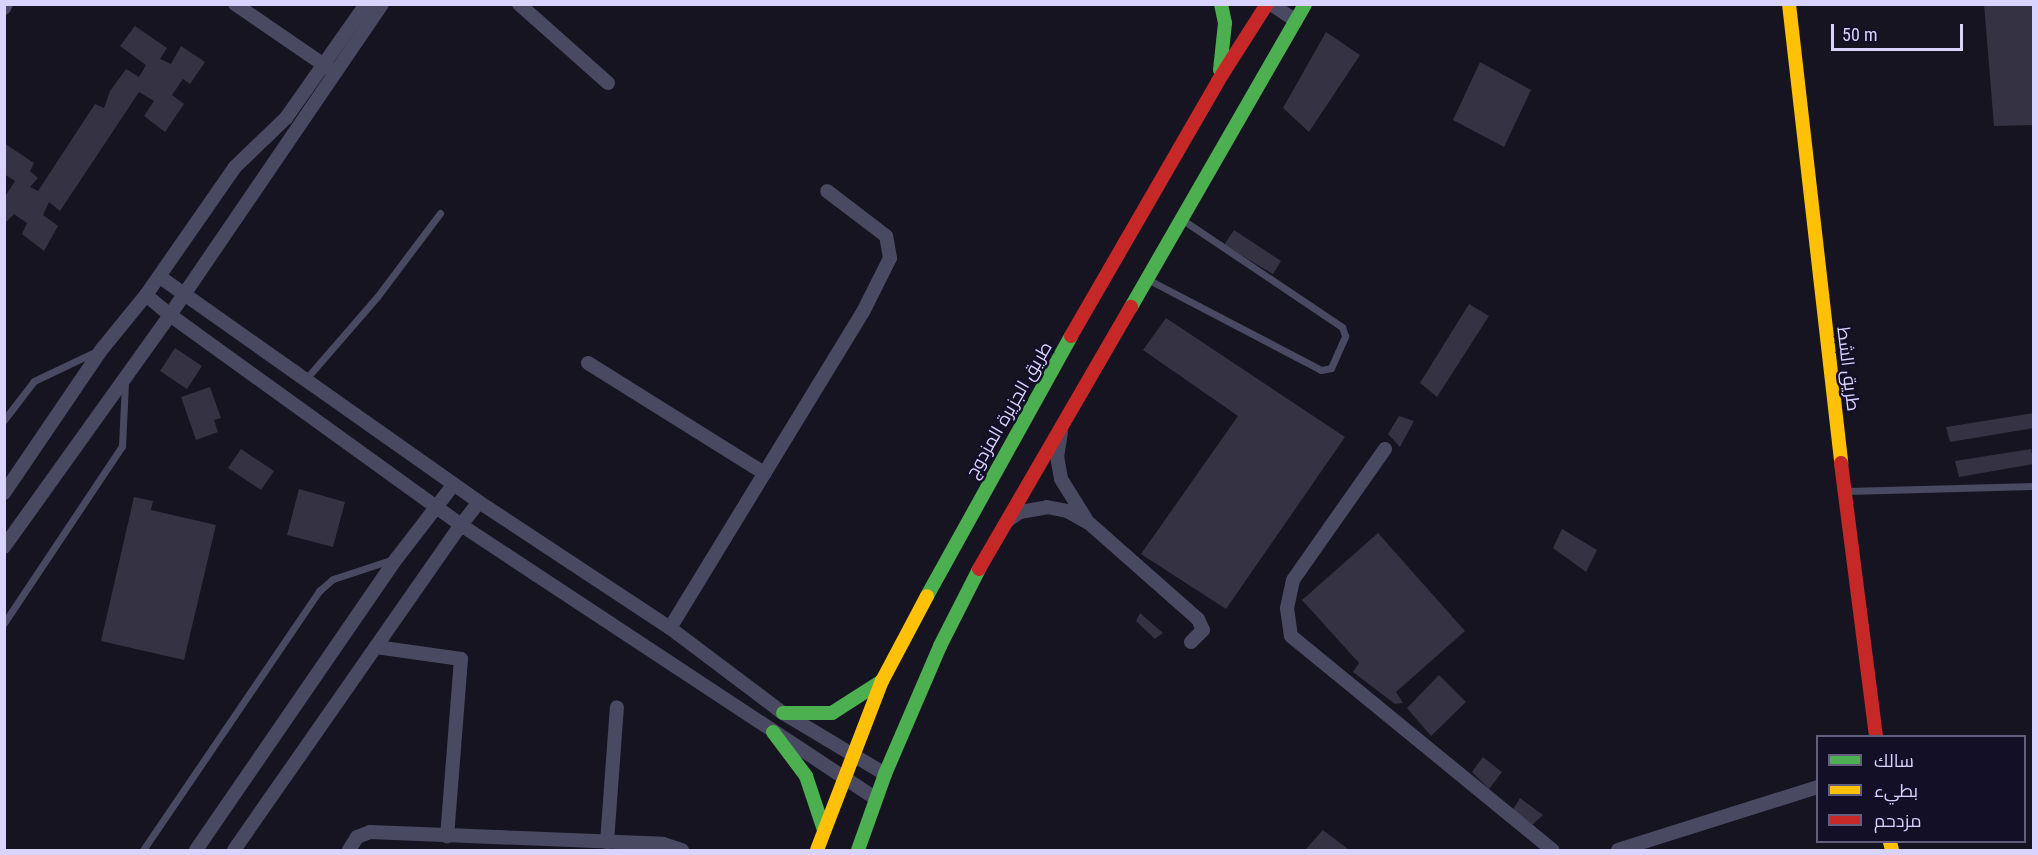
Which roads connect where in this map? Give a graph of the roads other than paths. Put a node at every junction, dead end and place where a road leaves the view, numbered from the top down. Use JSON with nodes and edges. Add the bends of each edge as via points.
{"nodes":[{"id":1,"x":235,"y":4,"type":"edge"},
{"id":2,"x":366,"y":4,"type":"edge"},
{"id":3,"x":382,"y":4,"type":"edge"},
{"id":4,"x":519,"y":4,"type":"edge"},
{"id":5,"x":1221,"y":4,"type":"edge"},
{"id":6,"x":1269,"y":4,"type":"edge"},
{"id":7,"x":1305,"y":4,"type":"edge"},
{"id":8,"x":1790,"y":4,"type":"edge"},
{"id":9,"x":1296,"y":21,"type":"junction"},
{"id":10,"x":330,"y":69,"type":"junction"},
{"id":11,"x":1218,"y":81,"type":"junction"},
{"id":12,"x":608,"y":83,"type":"dead end"},
{"id":13,"x":828,"y":192,"type":"dead end"},
{"id":14,"x":440,"y":213,"type":"dead end"},
{"id":15,"x":1184,"y":220,"type":"junction"},
{"id":16,"x":160,"y":277,"type":"junction"},
{"id":17,"x":1147,"y":279,"type":"junction"},
{"id":18,"x":146,"y":295,"type":"junction"},
{"id":19,"x":183,"y":295,"type":"junction"},
{"id":20,"x":170,"y":315,"type":"junction"},
{"id":21,"x":102,"y":349,"type":"junction"},
{"id":22,"x":588,"y":363,"type":"dead end"},
{"id":23,"x":125,"y":375,"type":"junction"},
{"id":24,"x":305,"y":380,"type":"junction"},
{"id":25,"x":1071,"y":405,"type":"junction"},
{"id":26,"x":4,"y":420,"type":"edge"},
{"id":27,"x":1385,"y":449,"type":"dead end"},
{"id":28,"x":764,"y":473,"type":"junction"},
{"id":29,"x":454,"y":484,"type":"junction"},
{"id":30,"x":2034,"y":486,"type":"edge"},
{"id":31,"x":1845,"y":491,"type":"junction"},
{"id":32,"x":4,"y":493,"type":"edge"},
{"id":33,"x":479,"y":502,"type":"junction"},
{"id":34,"x":439,"y":506,"type":"junction"},
{"id":35,"x":1089,"y":523,"type":"junction"},
{"id":36,"x":461,"y":525,"type":"junction"},
{"id":37,"x":999,"y":529,"type":"junction"},
{"id":38,"x":4,"y":547,"type":"edge"},
{"id":39,"x":398,"y":558,"type":"junction"},
{"id":40,"x":4,"y":623,"type":"edge"},
{"id":41,"x":670,"y":628,"type":"junction"},
{"id":42,"x":1191,"y":642,"type":"dead end"},
{"id":43,"x":376,"y":647,"type":"junction"},
{"id":44,"x":882,"y":681,"type":"junction"},
{"id":45,"x":617,"y":707,"type":"dead end"},
{"id":46,"x":783,"y":713,"type":"junction"},
{"id":47,"x":773,"y":732,"type":"junction"},
{"id":48,"x":1876,"y":735,"type":"edge"},
{"id":49,"x":853,"y":754,"type":"junction"},
{"id":50,"x":885,"y":774,"type":"junction"},
{"id":51,"x":843,"y":779,"type":"junction"},
{"id":52,"x":1816,"y":788,"type":"edge"},
{"id":53,"x":875,"y":798,"type":"junction"},
{"id":54,"x":824,"y":830,"type":"junction"},
{"id":55,"x":447,"y":836,"type":"junction"},
{"id":56,"x":607,"y":842,"type":"junction"},
{"id":57,"x":510,"y":844,"type":"edge"},
{"id":58,"x":143,"y":850,"type":"edge"},
{"id":59,"x":196,"y":850,"type":"edge"},
{"id":60,"x":234,"y":850,"type":"edge"},
{"id":61,"x":349,"y":850,"type":"edge"},
{"id":62,"x":682,"y":850,"type":"edge"},
{"id":63,"x":817,"y":850,"type":"edge"},
{"id":64,"x":858,"y":850,"type":"edge"},
{"id":65,"x":1552,"y":850,"type":"edge"},
{"id":66,"x":1618,"y":850,"type":"edge"}],
"edges":[{"from":1,"to":10,"type":"street"},
{"from":2,"to":10,"type":"street"},
{"from":3,"to":10,"type":"street"},
{"from":4,"to":12,"type":"street"},
{"from":5,"to":11,"type":"main road","via":[[1225,44]]},
{"from":6,"to":9,"type":"street"},
{"from":6,"to":11,"type":"main road","name":"طريق الجزيرة المزدوج"},
{"from":7,"to":9,"type":"main road"},
{"from":8,"to":31,"type":"main road","name":"طريق الشط"},
{"from":9,"to":15,"type":"main road"},
{"from":10,"to":16,"type":"street","via":[[235,167]]},
{"from":10,"to":19,"type":"street"},
{"from":11,"to":44,"type":"main road","name":"طريق الجزيرة المزدوج","via":[[988,481]]},
{"from":13,"to":28,"type":"street","via":[[886,236],[890,258],[863,312]]},
{"from":14,"to":24,"type":"lane","via":[[377,297]]},
{"from":15,"to":17,"type":"main road"},
{"from":15,"to":17,"type":"lane","via":[[1342,327],[1345,336],[1331,368],[1321,370]]},
{"from":16,"to":18,"type":"street"},
{"from":16,"to":19,"type":"street"},
{"from":17,"to":25,"type":"main road"},
{"from":18,"to":20,"type":"street"},
{"from":18,"to":21,"type":"street"},
{"from":19,"to":20,"type":"street"},
{"from":19,"to":24,"type":"street"},
{"from":20,"to":23,"type":"street"},
{"from":20,"to":34,"type":"street"},
{"from":21,"to":26,"type":"lane","via":[[34,381]]},
{"from":21,"to":32,"type":"street"},
{"from":22,"to":28,"type":"street"},
{"from":23,"to":38,"type":"street"},
{"from":23,"to":40,"type":"lane","via":[[122,446]]},
{"from":24,"to":29,"type":"street"},
{"from":25,"to":35,"type":"street","via":[[1057,447],[1059,465],[1069,496]]},
{"from":25,"to":37,"type":"main road"},
{"from":27,"to":65,"type":"street","via":[[1293,580],[1287,608],[1292,636]]},
{"from":28,"to":41,"type":"street"},
{"from":29,"to":33,"type":"street"},
{"from":29,"to":34,"type":"street"},
{"from":30,"to":31,"type":"lane"},
{"from":31,"to":48,"type":"main road","name":"طريق الشط"},
{"from":33,"to":36,"type":"street"},
{"from":33,"to":41,"type":"street"},
{"from":34,"to":36,"type":"street"},
{"from":34,"to":39,"type":"street"},
{"from":35,"to":37,"type":"street","via":[[1067,511],[1047,507],[1020,512]]},
{"from":35,"to":42,"type":"street","via":[[1198,619],[1203,630]]},
{"from":36,"to":43,"type":"street"},
{"from":36,"to":47,"type":"street"},
{"from":37,"to":50,"type":"main road","via":[[940,646]]},
{"from":39,"to":58,"type":"lane","via":[[333,579],[319,591]]},
{"from":39,"to":59,"type":"street"},
{"from":41,"to":46,"type":"street"},
{"from":43,"to":55,"type":"street","via":[[461,659]]},
{"from":43,"to":60,"type":"street"},
{"from":44,"to":46,"type":"main road","via":[[832,713]]},
{"from":44,"to":49,"type":"main road","name":"طريق الجزيرة المزدوج"},
{"from":45,"to":56,"type":"street"},
{"from":46,"to":49,"type":"street"},
{"from":47,"to":51,"type":"street"},
{"from":47,"to":54,"type":"main road","via":[[806,776]]},
{"from":49,"to":50,"type":"street"},
{"from":49,"to":51,"type":"main road","name":"طريق الجزيرة المزدوج"},
{"from":50,"to":53,"type":"main road"},
{"from":51,"to":53,"type":"street"},
{"from":51,"to":54,"type":"main road","name":"طريق الجزيرة المزدوج"},
{"from":52,"to":66,"type":"street"},
{"from":53,"to":64,"type":"main road"},
{"from":54,"to":63,"type":"main road","name":"طريق الجزيرة المزدوج"},
{"from":55,"to":57,"type":"street"},
{"from":55,"to":61,"type":"street","via":[[370,832],[357,837]]},
{"from":56,"to":57,"type":"street"},
{"from":56,"to":62,"type":"street","via":[[671,845]]}]}
